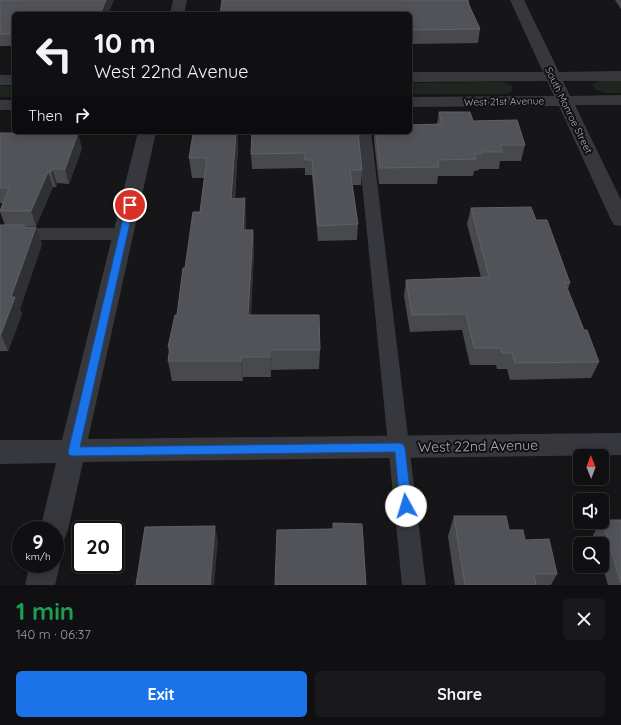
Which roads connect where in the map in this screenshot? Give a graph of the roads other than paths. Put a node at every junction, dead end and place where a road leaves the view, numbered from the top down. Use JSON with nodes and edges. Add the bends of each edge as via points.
{"nodes":[{"id":1,"x":180,"y":0,"type":"edge"},
{"id":2,"x":517,"y":0,"type":"edge"},
{"id":3,"x":177,"y":12,"type":"edge"},
{"id":4,"x":552,"y":76,"type":"junction"},
{"id":5,"x":621,"y":76,"type":"edge"},
{"id":6,"x":412,"y":77,"type":"edge"},
{"id":7,"x":0,"y":80,"type":"edge"},
{"id":8,"x":12,"y":80,"type":"edge"},
{"id":9,"x":621,"y":100,"type":"edge"},
{"id":10,"x":565,"y":101,"type":"junction"},
{"id":11,"x":412,"y":102,"type":"edge"},
{"id":12,"x":0,"y":105,"type":"edge"},
{"id":13,"x":12,"y":105,"type":"edge"},
{"id":14,"x":147,"y":134,"type":"edge"},
{"id":15,"x":364,"y":134,"type":"edge"},
{"id":16,"x":621,"y":220,"type":"edge"},
{"id":17,"x":0,"y":234,"type":"edge"},
{"id":18,"x":124,"y":234,"type":"junction"},
{"id":19,"x":621,"y":444,"type":"edge"},
{"id":20,"x":400,"y":448,"type":"junction"},
{"id":21,"x":0,"y":452,"type":"edge"},
{"id":22,"x":73,"y":452,"type":"junction"},
{"id":23,"x":56,"y":521,"type":"edge"},
{"id":24,"x":43,"y":573,"type":"edge"},
{"id":25,"x":40,"y":585,"type":"edge"},
{"id":26,"x":414,"y":585,"type":"edge"}],
"edges":[{"from":1,"to":3,"type":"street"},
{"from":2,"to":4,"type":"street","name":"South Monroe Street"},
{"from":4,"to":5,"type":"street"},
{"from":4,"to":6,"type":"street"},
{"from":4,"to":10,"type":"street","name":"South Monroe Street"},
{"from":7,"to":8,"type":"street"},
{"from":9,"to":10,"type":"street","name":"West 21st Avenue"},
{"from":10,"to":11,"type":"street","name":"West 21st Avenue"},
{"from":10,"to":16,"type":"street","name":"South Monroe Street"},
{"from":12,"to":13,"type":"street"},
{"from":14,"to":18,"type":"street"},
{"from":15,"to":20,"type":"lane"},
{"from":17,"to":18,"type":"lane"},
{"from":18,"to":22,"type":"street"},
{"from":19,"to":20,"type":"street","name":"West 22nd Avenue"},
{"from":20,"to":22,"type":"street","name":"West 22nd Avenue"},
{"from":20,"to":26,"type":"lane"},
{"from":21,"to":22,"type":"street","name":"West 22nd Avenue"},
{"from":22,"to":23,"type":"street"},
{"from":24,"to":25,"type":"street"}]}
